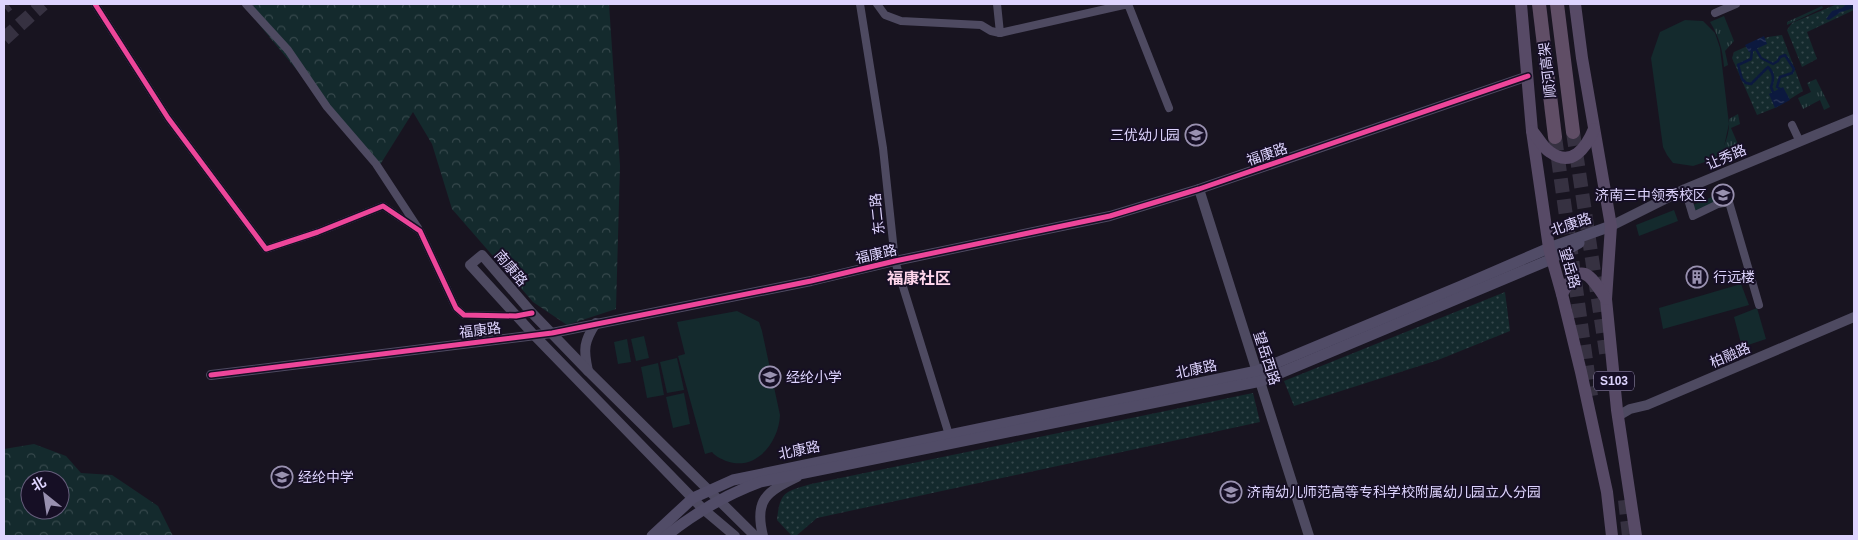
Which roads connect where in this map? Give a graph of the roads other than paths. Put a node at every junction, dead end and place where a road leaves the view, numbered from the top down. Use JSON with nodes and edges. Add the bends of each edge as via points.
{"nodes":[{"id":1,"x":95,"y":4,"type":"edge"},
{"id":2,"x":246,"y":4,"type":"edge"},
{"id":3,"x":860,"y":4,"type":"edge"},
{"id":4,"x":878,"y":4,"type":"edge"},
{"id":5,"x":997,"y":4,"type":"edge"},
{"id":6,"x":1129,"y":4,"type":"edge"},
{"id":7,"x":1521,"y":4,"type":"edge"},
{"id":8,"x":1539,"y":4,"type":"edge"},
{"id":9,"x":1557,"y":4,"type":"edge"},
{"id":10,"x":1575,"y":4,"type":"edge"},
{"id":11,"x":1736,"y":4,"type":"edge"},
{"id":12,"x":1715,"y":13,"type":"dead end"},
{"id":13,"x":1000,"y":33,"type":"junction"},
{"id":14,"x":1528,"y":76,"type":"junction"},
{"id":15,"x":1169,"y":108,"type":"dead end"},
{"id":16,"x":1854,"y":119,"type":"edge"},
{"id":17,"x":1792,"y":125,"type":"dead end"},
{"id":18,"x":1594,"y":129,"type":"junction"},
{"id":19,"x":1532,"y":131,"type":"junction"},
{"id":20,"x":1573,"y":132,"type":"tunnel mouth"},
{"id":21,"x":1555,"y":137,"type":"tunnel mouth"},
{"id":22,"x":1800,"y":142,"type":"junction"},
{"id":23,"x":1199,"y":188,"type":"junction"},
{"id":24,"x":1685,"y":189,"type":"junction"},
{"id":25,"x":1611,"y":226,"type":"junction"},
{"id":26,"x":420,"y":231,"type":"junction"},
{"id":27,"x":1550,"y":253,"type":"junction"},
{"id":28,"x":895,"y":261,"type":"junction"},
{"id":29,"x":1562,"y":294,"type":"junction"},
{"id":30,"x":1606,"y":299,"type":"junction"},
{"id":31,"x":1759,"y":305,"type":"dead end"},
{"id":32,"x":532,"y":313,"type":"junction"},
{"id":33,"x":516,"y":316,"type":"junction"},
{"id":34,"x":1854,"y":317,"type":"edge"},
{"id":35,"x":596,"y":322,"type":"junction"},
{"id":36,"x":552,"y":333,"type":"junction"},
{"id":37,"x":534,"y":335,"type":"junction"},
{"id":38,"x":588,"y":371,"type":"junction"},
{"id":39,"x":211,"y":375,"type":"dead end"},
{"id":40,"x":1259,"y":376,"type":"junction"},
{"id":41,"x":1618,"y":416,"type":"junction"},
{"id":42,"x":951,"y":440,"type":"junction"},
{"id":43,"x":805,"y":472,"type":"junction"},
{"id":44,"x":709,"y":491,"type":"junction"},
{"id":45,"x":693,"y":498,"type":"junction"},
{"id":46,"x":718,"y":500,"type":"junction"},
{"id":47,"x":703,"y":509,"type":"junction"},
{"id":48,"x":652,"y":536,"type":"edge"},
{"id":49,"x":666,"y":536,"type":"edge"},
{"id":50,"x":734,"y":536,"type":"edge"},
{"id":51,"x":756,"y":536,"type":"edge"},
{"id":52,"x":763,"y":536,"type":"edge"},
{"id":53,"x":1309,"y":536,"type":"edge"},
{"id":54,"x":1612,"y":536,"type":"edge"},
{"id":55,"x":1636,"y":536,"type":"edge"}],
"edges":[{"from":1,"to":26,"type":"street","via":[[168,118],[266,249],[383,206]]},
{"from":2,"to":26,"type":"street","via":[[288,50],[326,106],[376,164]]},
{"from":3,"to":28,"type":"street","name":"东二路","via":[[883,148]]},
{"from":4,"to":13,"type":"street","via":[[886,15],[901,21],[981,24]]},
{"from":5,"to":13,"type":"street"},
{"from":6,"to":13,"type":"street"},
{"from":6,"to":15,"type":"street"},
{"from":7,"to":14,"type":"main road","name":"望岳路","number":"S103"},
{"from":8,"to":21,"type":"highway","name":"顺河高架"},
{"from":9,"to":20,"type":"highway","name":"顺河高架"},
{"from":10,"to":18,"type":"main road","number":"S103"},
{"from":11,"to":12,"type":"street"},
{"from":14,"to":19,"type":"main road","name":"望岳路","number":"S103"},
{"from":14,"to":23,"type":"street","name":"福康路"},
{"from":16,"to":22,"type":"street","name":"让秀路"},
{"from":17,"to":22,"type":"street"},
{"from":18,"to":19,"type":"main road","via":[[1582,151],[1572,157],[1560,158],[1549,152]]},
{"from":18,"to":25,"type":"main road","number":"S103"},
{"from":19,"to":27,"type":"main road","name":"望岳路","number":"S103"},
{"from":22,"to":24,"type":"street","name":"让秀路"},
{"from":23,"to":28,"type":"street","name":"福康路","via":[[1110,216]]},
{"from":23,"to":40,"type":"street","name":"望岳西路"},
{"from":24,"to":25,"type":"street","name":"让秀路"},
{"from":24,"to":31,"type":"street","via":[[1693,216],[1729,202]]},
{"from":25,"to":27,"type":"main road","name":"北康路"},
{"from":25,"to":30,"type":"main road","number":"S103"},
{"from":26,"to":33,"type":"street","via":[[456,308],[464,315]]},
{"from":27,"to":29,"type":"main road","name":"望岳路","number":"S103"},
{"from":27,"to":40,"type":"main road","name":"北康路"},
{"from":28,"to":35,"type":"street","name":"福康路","via":[[812,281]]},
{"from":28,"to":42,"type":"street","name":"东二路"},
{"from":29,"to":30,"type":"main road","via":[[1569,281],[1579,274],[1586,274],[1594,279]]},
{"from":29,"to":54,"type":"main road","name":"望岳路","number":"S103","via":[[1607,492]]},
{"from":30,"to":41,"type":"main road","number":"S103"},
{"from":32,"to":33,"type":"street"},
{"from":32,"to":33,"type":"street","name":"南康路","via":[[482,255],[470,265]]},
{"from":32,"to":36,"type":"street","name":"南康路"},
{"from":33,"to":37,"type":"street","name":"南康路"},
{"from":34,"to":41,"type":"street","name":"柏融路"},
{"from":35,"to":36,"type":"street","name":"福康路"},
{"from":35,"to":38,"type":"street","via":[[584,351]]},
{"from":36,"to":37,"type":"street","name":"福康路"},
{"from":36,"to":38,"type":"street","name":"南康路"},
{"from":37,"to":39,"type":"street","name":"福康路"},
{"from":37,"to":45,"type":"street","name":"南康路"},
{"from":38,"to":44,"type":"street","name":"南康路"},
{"from":40,"to":42,"type":"main road","name":"北康路"},
{"from":40,"to":53,"type":"street","name":"望岳西路"},
{"from":41,"to":55,"type":"main road","number":"S103"},
{"from":42,"to":43,"type":"main road","name":"北康路"},
{"from":42,"to":44,"type":"main road","name":"北康路","via":[[782,469],[733,480]]},
{"from":43,"to":46,"type":"main road","name":"北康路","via":[[760,482]]},
{"from":43,"to":52,"type":"street","via":[[764,497],[759,522]]},
{"from":44,"to":45,"type":"main road","name":"北康路"},
{"from":44,"to":46,"type":"street","name":"南康路"},
{"from":45,"to":47,"type":"street","name":"南康路"},
{"from":45,"to":48,"type":"main road","name":"北康路"},
{"from":46,"to":47,"type":"main road","name":"北康路"},
{"from":46,"to":51,"type":"street","name":"南康路"},
{"from":47,"to":49,"type":"main road","name":"北康路"},
{"from":47,"to":50,"type":"street","name":"南康路"}]}
